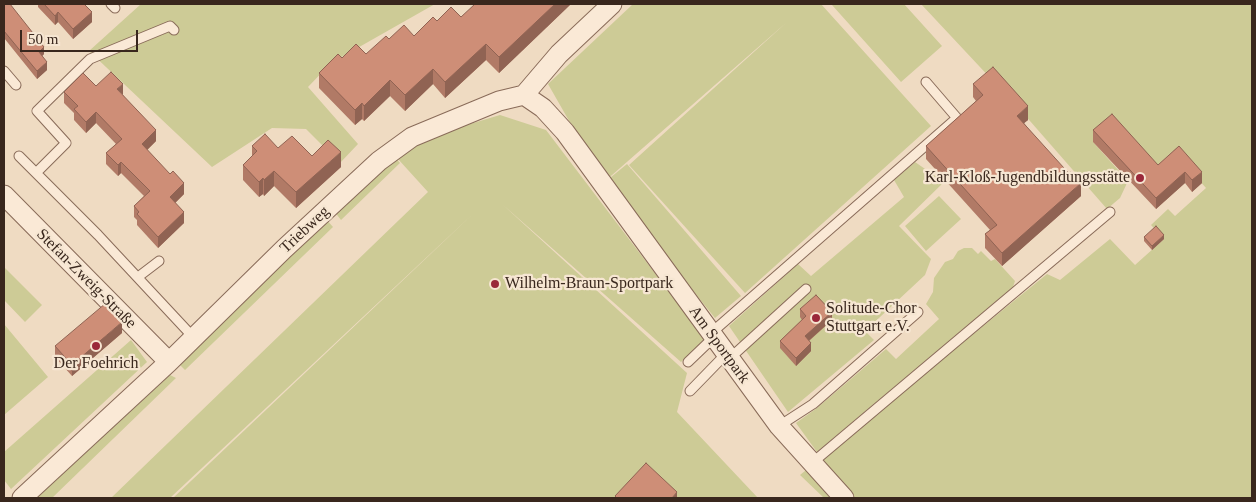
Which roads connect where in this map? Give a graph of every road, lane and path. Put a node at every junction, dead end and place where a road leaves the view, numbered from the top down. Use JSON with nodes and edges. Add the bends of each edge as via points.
{"nodes":[{"id":1,"x":612,"y":4,"type":"edge"},
{"id":2,"x":174,"y":30,"type":"dead end"},
{"id":3,"x":4,"y":71,"type":"edge"},
{"id":4,"x":926,"y":82,"type":"dead end"},
{"id":5,"x":16,"y":85,"type":"dead end"},
{"id":6,"x":524,"y":95,"type":"junction"},
{"id":7,"x":19,"y":156,"type":"dead end"},
{"id":8,"x":36,"y":173,"type":"junction"},
{"id":9,"x":4,"y":195,"type":"edge"},
{"id":10,"x":1110,"y":212,"type":"dead end"},
{"id":11,"x":159,"y":261,"type":"dead end"},
{"id":12,"x":138,"y":277,"type":"junction"},
{"id":13,"x":806,"y":289,"type":"dead end"},
{"id":14,"x":918,"y":312,"type":"dead end"},
{"id":15,"x":712,"y":336,"type":"junction"},
{"id":16,"x":194,"y":338,"type":"junction"},
{"id":17,"x":727,"y":357,"type":"junction"},
{"id":18,"x":169,"y":362,"type":"junction"},
{"id":19,"x":688,"y":362,"type":"dead end"},
{"id":20,"x":690,"y":391,"type":"dead end"},
{"id":21,"x":779,"y":426,"type":"junction"},
{"id":22,"x":812,"y":463,"type":"junction"},
{"id":23,"x":22,"y":498,"type":"edge"},
{"id":24,"x":844,"y":498,"type":"edge"}],
"edges":[{"from":1,"to":6,"type":"street","via":[[559,54]]},
{"from":2,"to":8,"type":"lane","via":[[170,26],[90,59],[37,111],[66,143]]},
{"from":3,"to":5,"type":"lane"},
{"from":4,"to":15,"type":"lane","via":[[957,118]]},
{"from":6,"to":15,"type":"street","name":"Am Sportpark","via":[[543,108],[565,132]]},
{"from":6,"to":16,"type":"street","name":"Triebweg","via":[[499,101],[412,136],[379,161],[325,211]]},
{"from":7,"to":8,"type":"lane"},
{"from":8,"to":12,"type":"lane"},
{"from":9,"to":18,"type":"street","name":"Stefan-Zweig-Straße"},
{"from":10,"to":22,"type":"lane"},
{"from":11,"to":12,"type":"lane"},
{"from":12,"to":16,"type":"lane"},
{"from":13,"to":17,"type":"lane"},
{"from":14,"to":21,"type":"lane","via":[[813,404]]},
{"from":15,"to":17,"type":"street","name":"Am Sportpark"},
{"from":15,"to":19,"type":"lane"},
{"from":16,"to":18,"type":"street","name":"Triebweg"},
{"from":17,"to":20,"type":"lane"},
{"from":17,"to":21,"type":"street","name":"Am Sportpark"},
{"from":18,"to":23,"type":"street","name":"Triebweg"},
{"from":21,"to":22,"type":"street","name":"Am Sportpark"},
{"from":22,"to":24,"type":"street","name":"Am Sportpark"}]}
